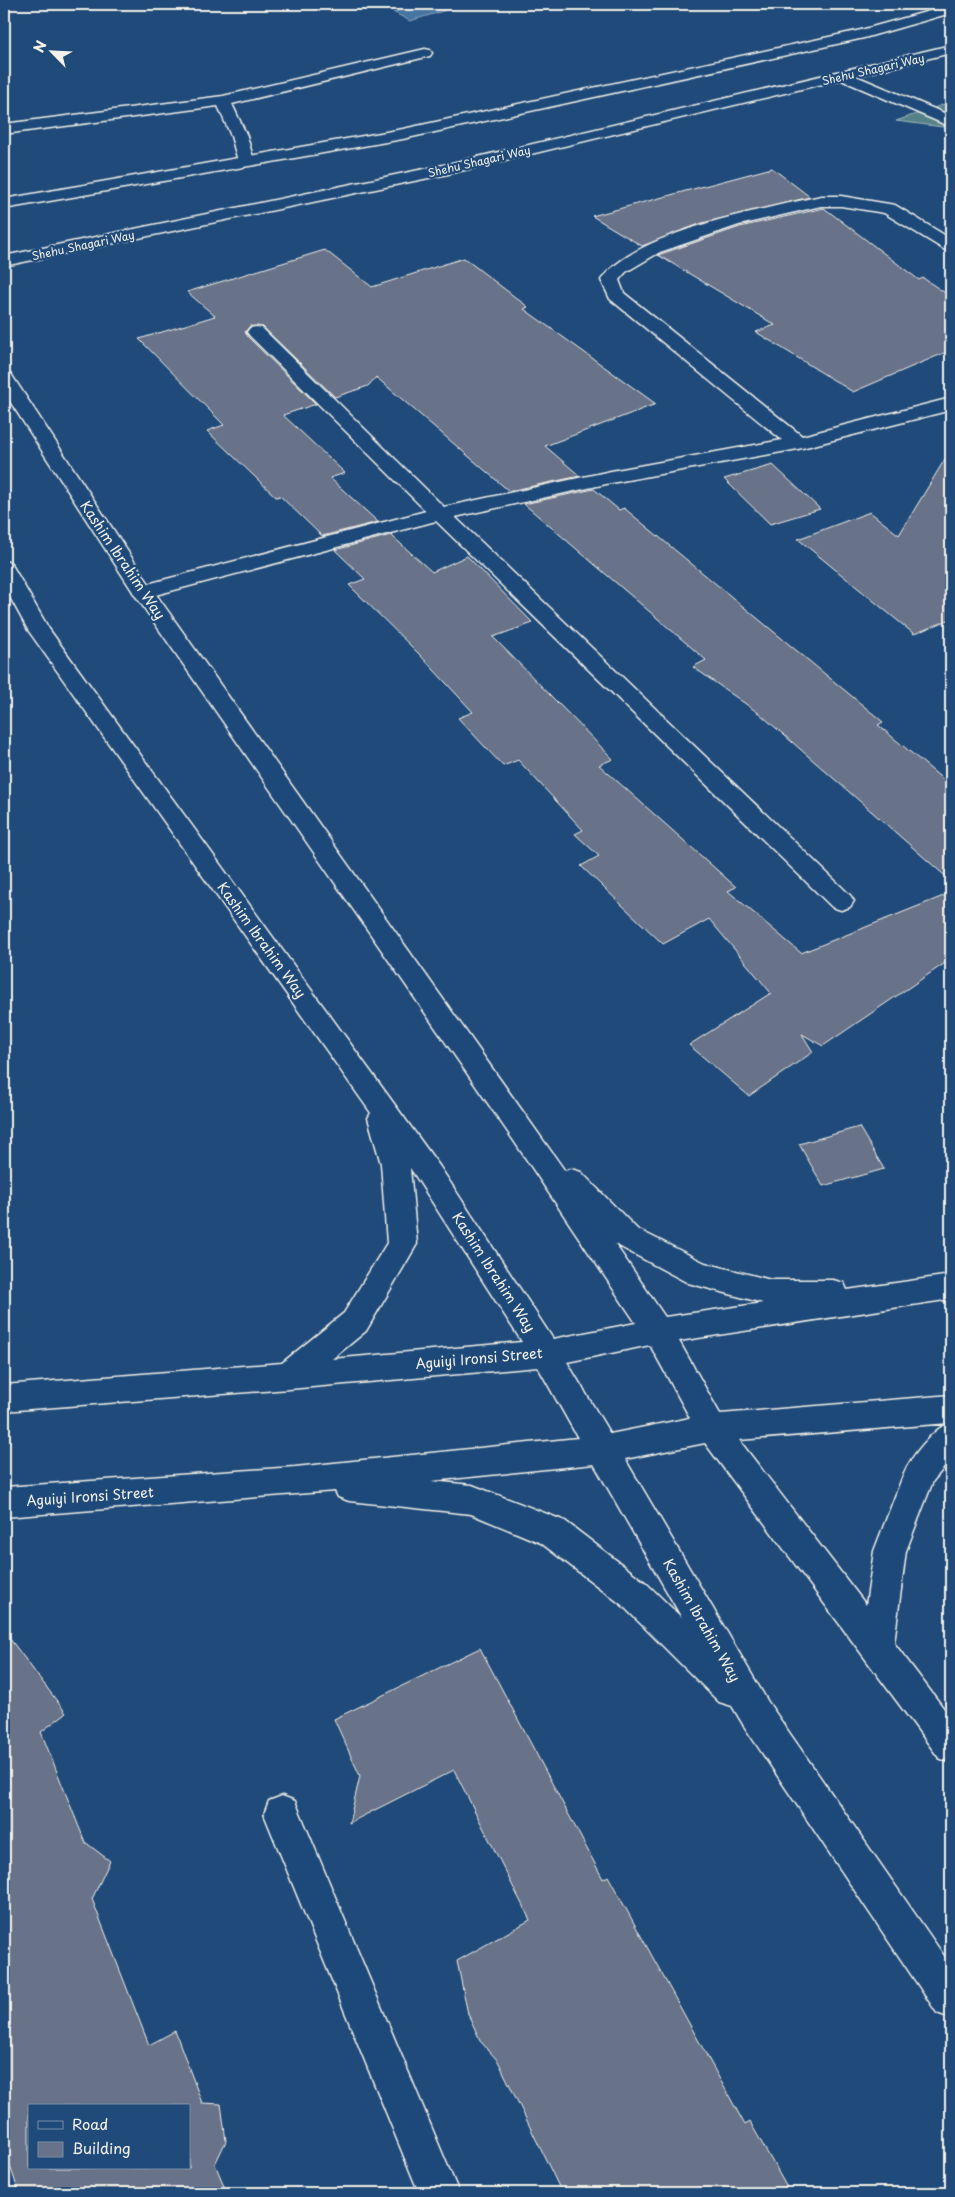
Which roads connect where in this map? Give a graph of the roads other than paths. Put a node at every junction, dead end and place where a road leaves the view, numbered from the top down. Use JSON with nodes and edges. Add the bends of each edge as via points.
{"nodes":[{"id":1,"x":951,"y":9,"type":"edge"},
{"id":2,"x":951,"y":49,"type":"edge"},
{"id":3,"x":425,"y":53,"type":"dead end"},
{"id":4,"x":844,"y":76,"type":"junction"},
{"id":5,"x":223,"y":101,"type":"junction"},
{"id":6,"x":951,"y":122,"type":"edge"},
{"id":7,"x":4,"y":129,"type":"edge"},
{"id":8,"x":246,"y":161,"type":"junction"},
{"id":9,"x":4,"y":204,"type":"edge"},
{"id":10,"x":951,"y":246,"type":"edge"},
{"id":11,"x":4,"y":261,"type":"edge"},
{"id":12,"x":256,"y":332,"type":"dead end"},
{"id":13,"x":4,"y":378,"type":"edge"},
{"id":14,"x":951,"y":404,"type":"edge"},
{"id":15,"x":798,"y":443,"type":"junction"},
{"id":16,"x":440,"y":514,"type":"junction"},
{"id":17,"x":4,"y":567,"type":"edge"},
{"id":18,"x":144,"y":592,"type":"junction"},
{"id":19,"x":841,"y":901,"type":"dead end"},
{"id":20,"x":377,"y":1099,"type":"junction"},
{"id":21,"x":524,"y":1132,"type":"junction"},
{"id":22,"x":939,"y":1290,"type":"edge"},
{"id":23,"x":658,"y":1332,"type":"junction"},
{"id":24,"x":546,"y":1352,"type":"junction"},
{"id":25,"x":288,"y":1376,"type":"junction"},
{"id":26,"x":4,"y":1398,"type":"edge"},
{"id":27,"x":951,"y":1409,"type":"edge"},
{"id":28,"x":712,"y":1428,"type":"junction"},
{"id":29,"x":951,"y":1436,"type":"edge"},
{"id":30,"x":603,"y":1449,"type":"junction"},
{"id":31,"x":295,"y":1481,"type":"junction"},
{"id":32,"x":4,"y":1502,"type":"edge"},
{"id":33,"x":877,"y":1646,"type":"junction"},
{"id":34,"x":756,"y":1714,"type":"junction"},
{"id":35,"x":951,"y":1746,"type":"edge"},
{"id":36,"x":282,"y":1814,"type":"dead end"},
{"id":37,"x":951,"y":2000,"type":"edge"},
{"id":38,"x":440,"y":2193,"type":"edge"}],
"edges":[{"from":1,"to":8,"type":"main road","via":[[864,34],[412,132]]},
{"from":2,"to":4,"type":"main road","name":"Shehu Shagari Way"},
{"from":3,"to":5,"type":"main road"},
{"from":4,"to":6,"type":"main road"},
{"from":4,"to":11,"type":"main road","name":"Shehu Shagari Way","via":[[448,169]]},
{"from":5,"to":7,"type":"main road"},
{"from":5,"to":8,"type":"main road"},
{"from":8,"to":9,"type":"main road"},
{"from":10,"to":15,"type":"main road","via":[[889,208],[821,201],[734,221],[654,248],[620,268],[610,280],[616,295]]},
{"from":12,"to":16,"type":"main road"},
{"from":13,"to":18,"type":"main road","name":"Kashim Ibrahim Way"},
{"from":14,"to":15,"type":"main road"},
{"from":15,"to":16,"type":"main road"},
{"from":16,"to":18,"type":"main road"},
{"from":16,"to":19,"type":"main road"},
{"from":17,"to":20,"type":"main road","name":"Kashim Ibrahim Way","via":[[39,630]]},
{"from":18,"to":21,"type":"main road","name":"Kashim Ibrahim Way"},
{"from":20,"to":24,"type":"main road","name":"Kashim Ibrahim Way"},
{"from":20,"to":25,"type":"main road","via":[[395,1164],[402,1244],[355,1322]]},
{"from":21,"to":22,"type":"main road","via":[[628,1237],[698,1274],[771,1292]]},
{"from":21,"to":23,"type":"main road","name":"Kashim Ibrahim Way"},
{"from":22,"to":23,"type":"main road","name":"Aguiyi Ironsi Street"},
{"from":23,"to":24,"type":"main road","name":"Aguiyi Ironsi Street"},
{"from":23,"to":28,"type":"main road","name":"Kashim Ibrahim Way"},
{"from":24,"to":25,"type":"main road","name":"Aguiyi Ironsi Street"},
{"from":24,"to":30,"type":"main road","name":"Kashim Ibrahim Way"},
{"from":25,"to":26,"type":"main road","name":"Aguiyi Ironsi Street"},
{"from":27,"to":28,"type":"main road","name":"Aguiyi Ironsi Street"},
{"from":28,"to":30,"type":"main road","name":"Aguiyi Ironsi Street"},
{"from":28,"to":33,"type":"main road","name":"Kashim Ibrahim Way"},
{"from":29,"to":33,"type":"main road","via":[[920,1472],[890,1551]]},
{"from":30,"to":31,"type":"main road","name":"Aguiyi Ironsi Street"},
{"from":30,"to":34,"type":"main road","name":"Kashim Ibrahim Way"},
{"from":31,"to":32,"type":"main road","name":"Aguiyi Ironsi Street"},
{"from":31,"to":34,"type":"main road","via":[[472,1500],[553,1532],[634,1594]]},
{"from":33,"to":35,"type":"main road","name":"Kashim Ibrahim Way"},
{"from":34,"to":37,"type":"main road","name":"Kashim Ibrahim Way"},
{"from":36,"to":38,"type":"main road"}]}
